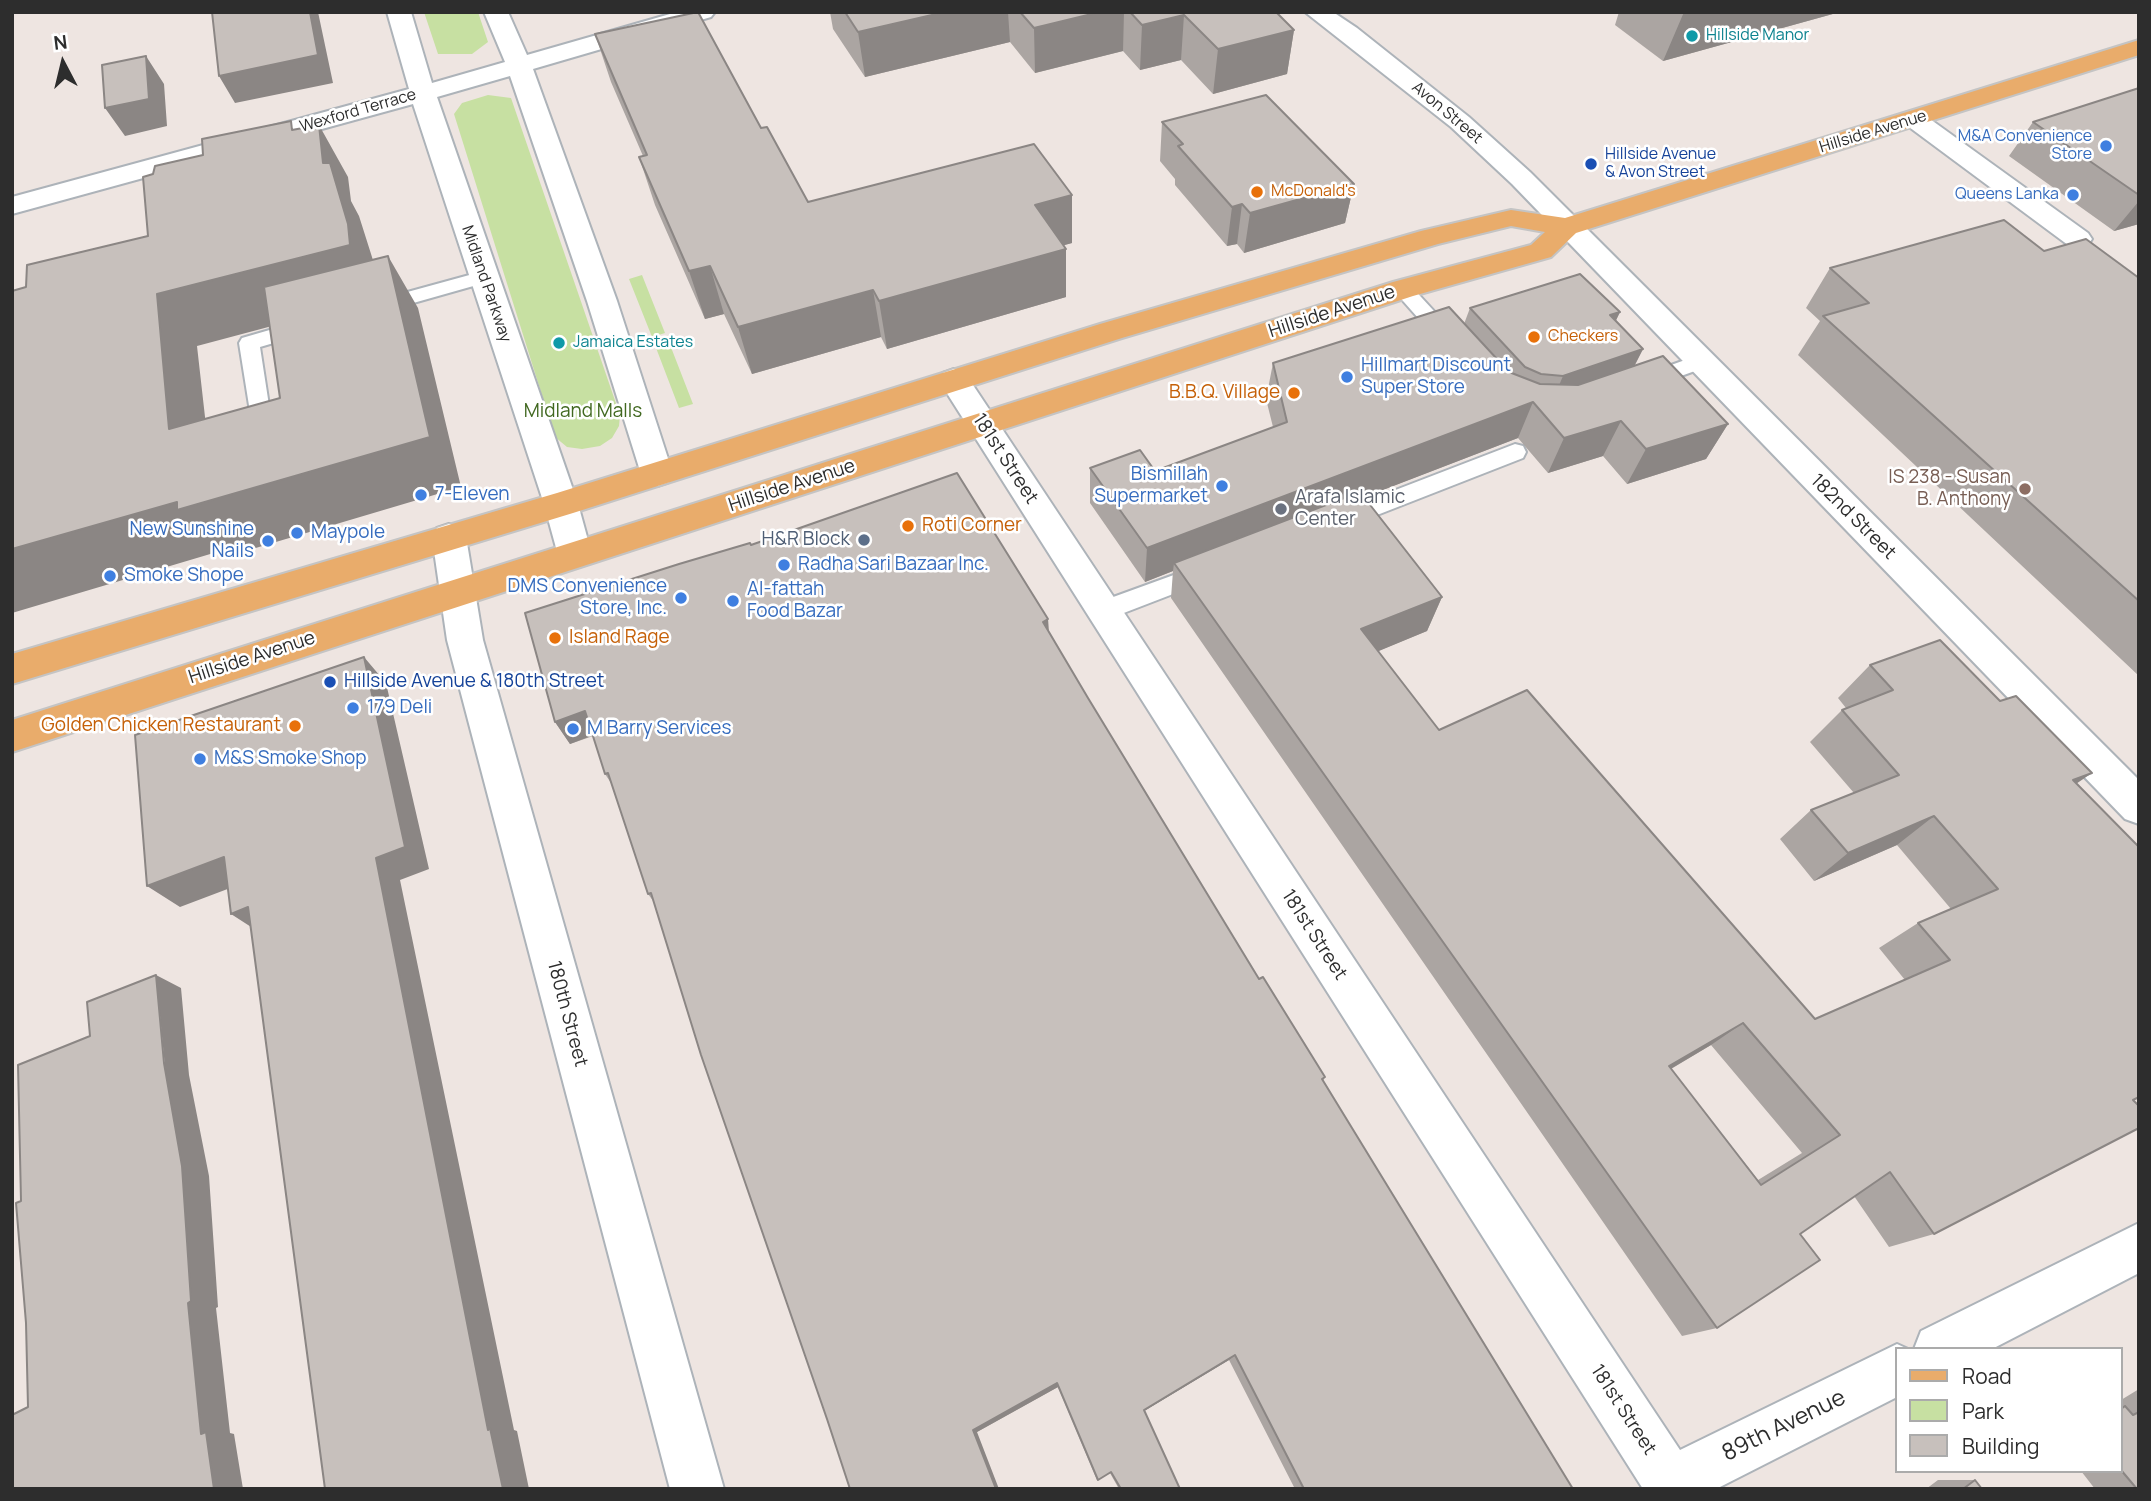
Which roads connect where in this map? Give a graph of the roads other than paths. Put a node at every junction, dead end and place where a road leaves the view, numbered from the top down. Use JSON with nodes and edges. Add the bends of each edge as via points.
{"nodes":[{"id":1,"x":399,"y":12,"type":"edge"},
{"id":2,"x":496,"y":12,"type":"edge"},
{"id":3,"x":703,"y":12,"type":"edge"},
{"id":4,"x":1317,"y":12,"type":"edge"},
{"id":5,"x":2139,"y":47,"type":"edge"},
{"id":6,"x":519,"y":65,"type":"junction"},
{"id":7,"x":423,"y":93,"type":"junction"},
{"id":8,"x":1914,"y":119,"type":"junction"},
{"id":9,"x":12,"y":206,"type":"edge"},
{"id":10,"x":1566,"y":227,"type":"junction"},
{"id":11,"x":2078,"y":239,"type":"edge"},
{"id":12,"x":484,"y":277,"type":"junction"},
{"id":13,"x":1403,"y":289,"type":"junction"},
{"id":14,"x":356,"y":313,"type":"edge"},
{"id":15,"x":329,"y":320,"type":"edge"},
{"id":16,"x":1461,"y":353,"type":"edge"},
{"id":17,"x":1699,"y":362,"type":"junction"},
{"id":18,"x":954,"y":380,"type":"junction"},
{"id":19,"x":1628,"y":388,"type":"edge"},
{"id":20,"x":983,"y":426,"type":"junction"},
{"id":21,"x":264,"y":446,"type":"edge"},
{"id":22,"x":1516,"y":452,"type":"dead end"},
{"id":23,"x":657,"y":474,"type":"junction"},
{"id":24,"x":561,"y":504,"type":"junction"},
{"id":25,"x":1324,"y":526,"type":"edge"},
{"id":26,"x":449,"y":537,"type":"junction"},
{"id":27,"x":575,"y":555,"type":"junction"},
{"id":28,"x":1221,"y":566,"type":"edge"},
{"id":29,"x":459,"y":595,"type":"junction"},
{"id":30,"x":1104,"y":611,"type":"junction"},
{"id":31,"x":12,"y":669,"type":"edge"},
{"id":32,"x":12,"y":736,"type":"edge"},
{"id":33,"x":2139,"y":807,"type":"edge"},
{"id":34,"x":2139,"y":1247,"type":"edge"},
{"id":35,"x":1943,"y":1347,"type":"edge"},
{"id":36,"x":1896,"y":1371,"type":"edge"},
{"id":37,"x":1673,"y":1486,"type":"edge"},
{"id":38,"x":696,"y":1489,"type":"edge"}],
"edges":[{"from":1,"to":7,"type":"street","name":"Midland Parkway"},
{"from":2,"to":6,"type":"street"},
{"from":3,"to":6,"type":"street","name":"Wexford Terrace"},
{"from":4,"to":10,"type":"street","name":"Avon Street","via":[[1460,122]]},
{"from":5,"to":8,"type":"main road","name":"Hillside Avenue"},
{"from":6,"to":7,"type":"street","name":"Wexford Terrace"},
{"from":6,"to":23,"type":"street"},
{"from":7,"to":9,"type":"street","name":"Wexford Terrace"},
{"from":7,"to":12,"type":"street","name":"Midland Parkway"},
{"from":8,"to":10,"type":"main road","name":"Hillside Avenue"},
{"from":8,"to":11,"type":"street"},
{"from":10,"to":13,"type":"main road","name":"Hillside Avenue","via":[[1541,251]]},
{"from":10,"to":17,"type":"street","name":"182nd Street"},
{"from":10,"to":18,"type":"main road","name":"Hillside Avenue","via":[[1511,218],[1431,237]]},
{"from":12,"to":14,"type":"lane"},
{"from":12,"to":24,"type":"street","name":"Midland Parkway"},
{"from":13,"to":16,"type":"lane"},
{"from":13,"to":20,"type":"main road","name":"Hillside Avenue"},
{"from":15,"to":21,"type":"lane","via":[[249,343]]},
{"from":17,"to":19,"type":"lane"},
{"from":17,"to":33,"type":"street","name":"182nd Street"},
{"from":18,"to":20,"type":"street","name":"181st Street"},
{"from":18,"to":23,"type":"main road","name":"Hillside Avenue"},
{"from":20,"to":27,"type":"main road","name":"Hillside Avenue"},
{"from":20,"to":30,"type":"street","name":"181st Street"},
{"from":22,"to":25,"type":"lane"},
{"from":23,"to":24,"type":"main road","name":"Hillside Avenue"},
{"from":23,"to":27,"type":"main road","via":[[659,492],[652,508],[621,532]]},
{"from":24,"to":26,"type":"main road","name":"Hillside Avenue"},
{"from":24,"to":27,"type":"street","name":"Midland Parkway"},
{"from":26,"to":29,"type":"street","name":"180th Street"},
{"from":26,"to":31,"type":"main road","name":"Hillside Avenue"},
{"from":27,"to":29,"type":"main road","name":"Hillside Avenue"},
{"from":28,"to":30,"type":"lane"},
{"from":29,"to":32,"type":"main road","name":"Hillside Avenue"},
{"from":29,"to":38,"type":"street","name":"180th Street","via":[[465,640]]},
{"from":30,"to":37,"type":"street","name":"181st Street"},
{"from":34,"to":35,"type":"street"},
{"from":36,"to":37,"type":"street","name":"89th Avenue"}]}
